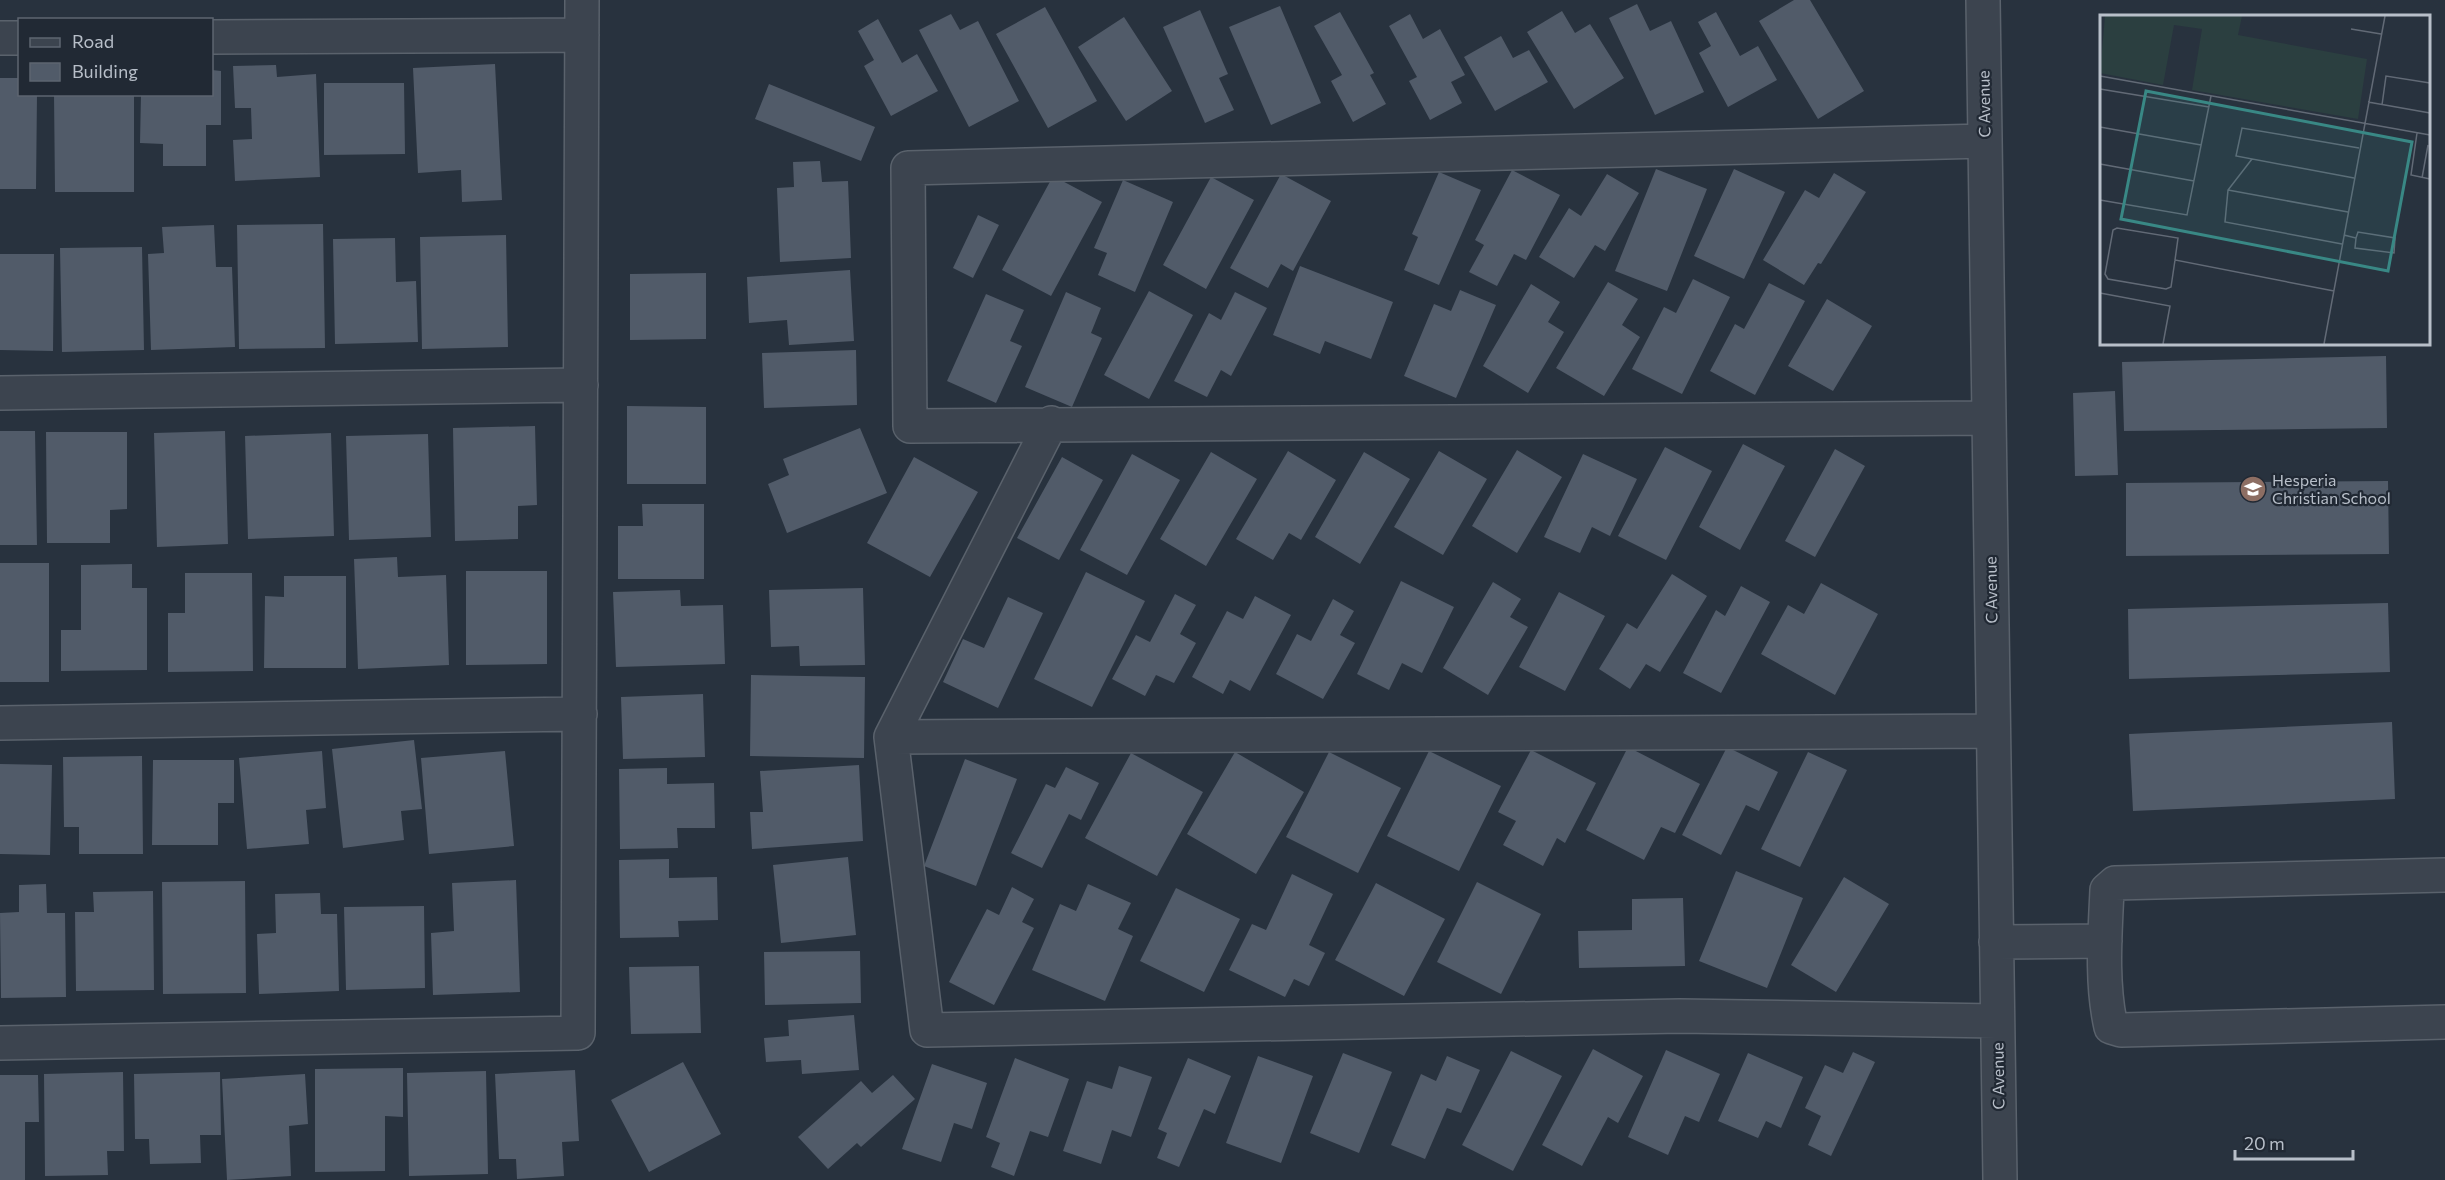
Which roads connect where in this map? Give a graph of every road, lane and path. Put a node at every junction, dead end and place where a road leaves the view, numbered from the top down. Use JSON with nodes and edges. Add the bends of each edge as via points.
{"nodes":[{"id":1,"x":582,"y":0,"type":"edge"},
{"id":2,"x":1983,"y":0,"type":"edge"},
{"id":3,"x":582,"y":35,"type":"junction"},
{"id":4,"x":213,"y":37,"type":"edge"},
{"id":5,"x":0,"y":38,"type":"edge"},
{"id":6,"x":18,"y":38,"type":"edge"},
{"id":7,"x":1985,"y":141,"type":"junction"},
{"id":8,"x":581,"y":385,"type":"junction"},
{"id":9,"x":0,"y":393,"type":"edge"},
{"id":10,"x":1988,"y":418,"type":"junction"},
{"id":11,"x":1051,"y":423,"type":"junction"},
{"id":12,"x":580,"y":714,"type":"junction"},
{"id":13,"x":0,"y":723,"type":"edge"},
{"id":14,"x":1993,"y":731,"type":"junction"},
{"id":15,"x":891,"y":737,"type":"junction"},
{"id":16,"x":2445,"y":875,"type":"edge"},
{"id":17,"x":2105,"y":940,"type":"junction"},
{"id":18,"x":1996,"y":942,"type":"junction"},
{"id":19,"x":1997,"y":1021,"type":"junction"},
{"id":20,"x":2445,"y":1022,"type":"edge"},
{"id":21,"x":0,"y":1043,"type":"edge"},
{"id":22,"x":2000,"y":1180,"type":"edge"}],
"edges":[{"from":1,"to":3,"type":"street"},
{"from":2,"to":7,"type":"street","name":"C Avenue"},
{"from":3,"to":4,"type":"street"},
{"from":3,"to":8,"type":"street"},
{"from":5,"to":6,"type":"street"},
{"from":7,"to":10,"type":"street","name":"C Avenue"},
{"from":7,"to":11,"type":"street","via":[[908,168],[910,426]]},
{"from":8,"to":9,"type":"street"},
{"from":8,"to":12,"type":"street"},
{"from":10,"to":11,"type":"street"},
{"from":10,"to":14,"type":"street","name":"C Avenue"},
{"from":11,"to":15,"type":"street"},
{"from":12,"to":13,"type":"street"},
{"from":12,"to":21,"type":"street","via":[[578,1033]]},
{"from":14,"to":15,"type":"street"},
{"from":14,"to":18,"type":"street","name":"C Avenue"},
{"from":15,"to":19,"type":"street","via":[[927,1030],[1680,1016]]},
{"from":16,"to":17,"type":"street","via":[[2115,883],[2107,890]]},
{"from":17,"to":18,"type":"street"},
{"from":17,"to":20,"type":"street","via":[[2108,1013],[2111,1027],[2121,1030]]},
{"from":18,"to":19,"type":"street","name":"C Avenue"},
{"from":19,"to":22,"type":"street","name":"C Avenue"}]}
